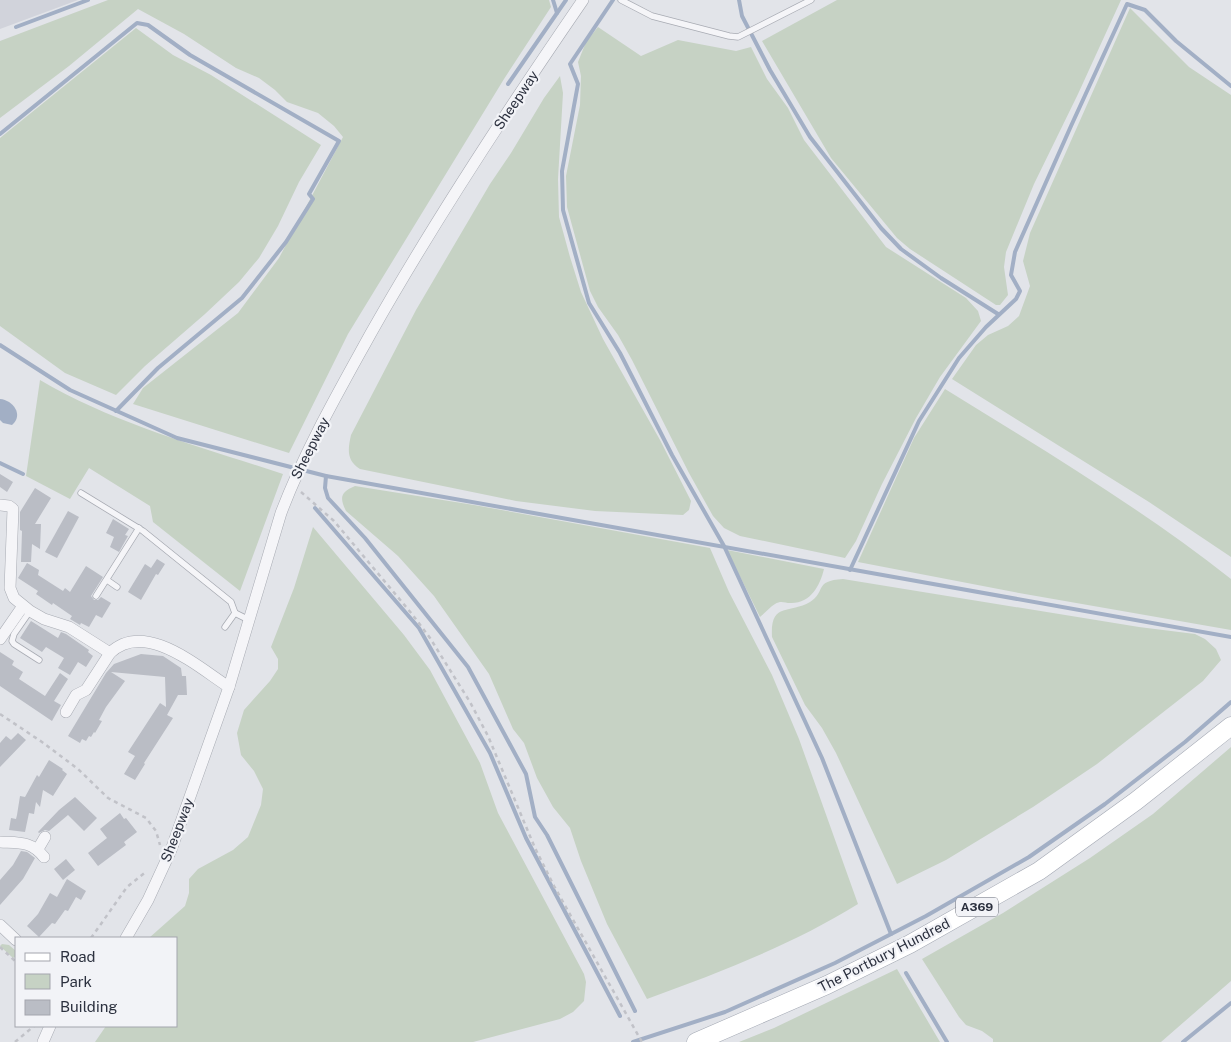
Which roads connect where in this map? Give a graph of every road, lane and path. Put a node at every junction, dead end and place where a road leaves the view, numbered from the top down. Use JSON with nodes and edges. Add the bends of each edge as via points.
{"nodes":[{"id":1,"x":583,"y":0,"type":"edge"},
{"id":2,"x":620,"y":0,"type":"edge"},
{"id":3,"x":811,"y":0,"type":"edge"},
{"id":4,"x":292,"y":485,"type":"junction"},
{"id":5,"x":81,"y":493,"type":"dead end"},
{"id":6,"x":0,"y":505,"type":"edge"},
{"id":7,"x":140,"y":528,"type":"junction"},
{"id":8,"x":0,"y":547,"type":"edge"},
{"id":9,"x":12,"y":548,"type":"junction"},
{"id":10,"x":106,"y":580,"type":"junction"},
{"id":11,"x":117,"y":587,"type":"dead end"},
{"id":12,"x":5,"y":594,"type":"edge"},
{"id":13,"x":96,"y":596,"type":"dead end"},
{"id":14,"x":27,"y":608,"type":"junction"},
{"id":15,"x":234,"y":613,"type":"junction"},
{"id":16,"x":249,"y":620,"type":"junction"},
{"id":17,"x":225,"y":627,"type":"dead end"},
{"id":18,"x":0,"y":639,"type":"edge"},
{"id":19,"x":110,"y":653,"type":"junction"},
{"id":20,"x":39,"y":660,"type":"dead end"},
{"id":21,"x":229,"y":687,"type":"junction"},
{"id":22,"x":66,"y":712,"type":"dead end"},
{"id":23,"x":0,"y":714,"type":"edge"},
{"id":24,"x":1231,"y":726,"type":"edge"},
{"id":25,"x":45,"y":837,"type":"dead end"},
{"id":26,"x":0,"y":842,"type":"edge"},
{"id":27,"x":166,"y":847,"type":"junction"},
{"id":28,"x":158,"y":851,"type":"dead end"},
{"id":29,"x":152,"y":865,"type":"dead end"},
{"id":30,"x":1,"y":929,"type":"edge"},
{"id":31,"x":92,"y":937,"type":"edge"},
{"id":32,"x":127,"y":937,"type":"edge"},
{"id":33,"x":15,"y":939,"type":"edge"},
{"id":34,"x":0,"y":947,"type":"edge"},
{"id":35,"x":15,"y":961,"type":"edge"},
{"id":36,"x":33,"y":1027,"type":"edge"},
{"id":37,"x":50,"y":1027,"type":"edge"},
{"id":38,"x":15,"y":1042,"type":"edge"},
{"id":39,"x":43,"y":1042,"type":"edge"},
{"id":40,"x":642,"y":1042,"type":"edge"},
{"id":41,"x":696,"y":1042,"type":"edge"}],
"edges":[{"from":1,"to":4,"type":"street","name":"Sheepway","via":[[465,174],[356,361]]},
{"from":2,"to":3,"type":"lane","via":[[652,16],[729,36],[742,36]]},
{"from":4,"to":16,"type":"street","name":"Sheepway"},
{"from":4,"to":40,"type":"path","via":[[334,521],[430,638],[488,736],[554,886]]},
{"from":5,"to":7,"type":"lane"},
{"from":6,"to":9,"type":"street","via":[[13,509]]},
{"from":7,"to":10,"type":"lane"},
{"from":7,"to":15,"type":"lane","via":[[231,602]]},
{"from":8,"to":9,"type":"street"},
{"from":9,"to":12,"type":"street"},
{"from":10,"to":11,"type":"lane"},
{"from":10,"to":13,"type":"lane"},
{"from":12,"to":14,"type":"street"},
{"from":14,"to":18,"type":"street"},
{"from":14,"to":19,"type":"street","via":[[44,619],[69,627]]},
{"from":14,"to":20,"type":"lane","via":[[12,641]]},
{"from":15,"to":16,"type":"lane"},
{"from":15,"to":17,"type":"lane"},
{"from":16,"to":21,"type":"street","name":"Sheepway"},
{"from":19,"to":21,"type":"street","via":[[133,642],[161,645]]},
{"from":19,"to":22,"type":"street","via":[[86,690],[72,692]]},
{"from":21,"to":27,"type":"street","name":"Sheepway"},
{"from":23,"to":27,"type":"path","via":[[78,769],[112,801],[142,815]]},
{"from":24,"to":41,"type":"main road","name":"The Portbury Hundred","number":"A369","via":[[1136,801],[1039,871],[902,948],[827,985]]},
{"from":25,"to":26,"type":"street","via":[[41,853],[28,845]]},
{"from":27,"to":28,"type":"path"},
{"from":27,"to":32,"type":"street","name":"Sheepway","via":[[148,900]]},
{"from":29,"to":31,"type":"path","via":[[127,887]]},
{"from":30,"to":33,"type":"street"},
{"from":34,"to":35,"type":"path"},
{"from":36,"to":38,"type":"path"},
{"from":37,"to":39,"type":"street"}]}
